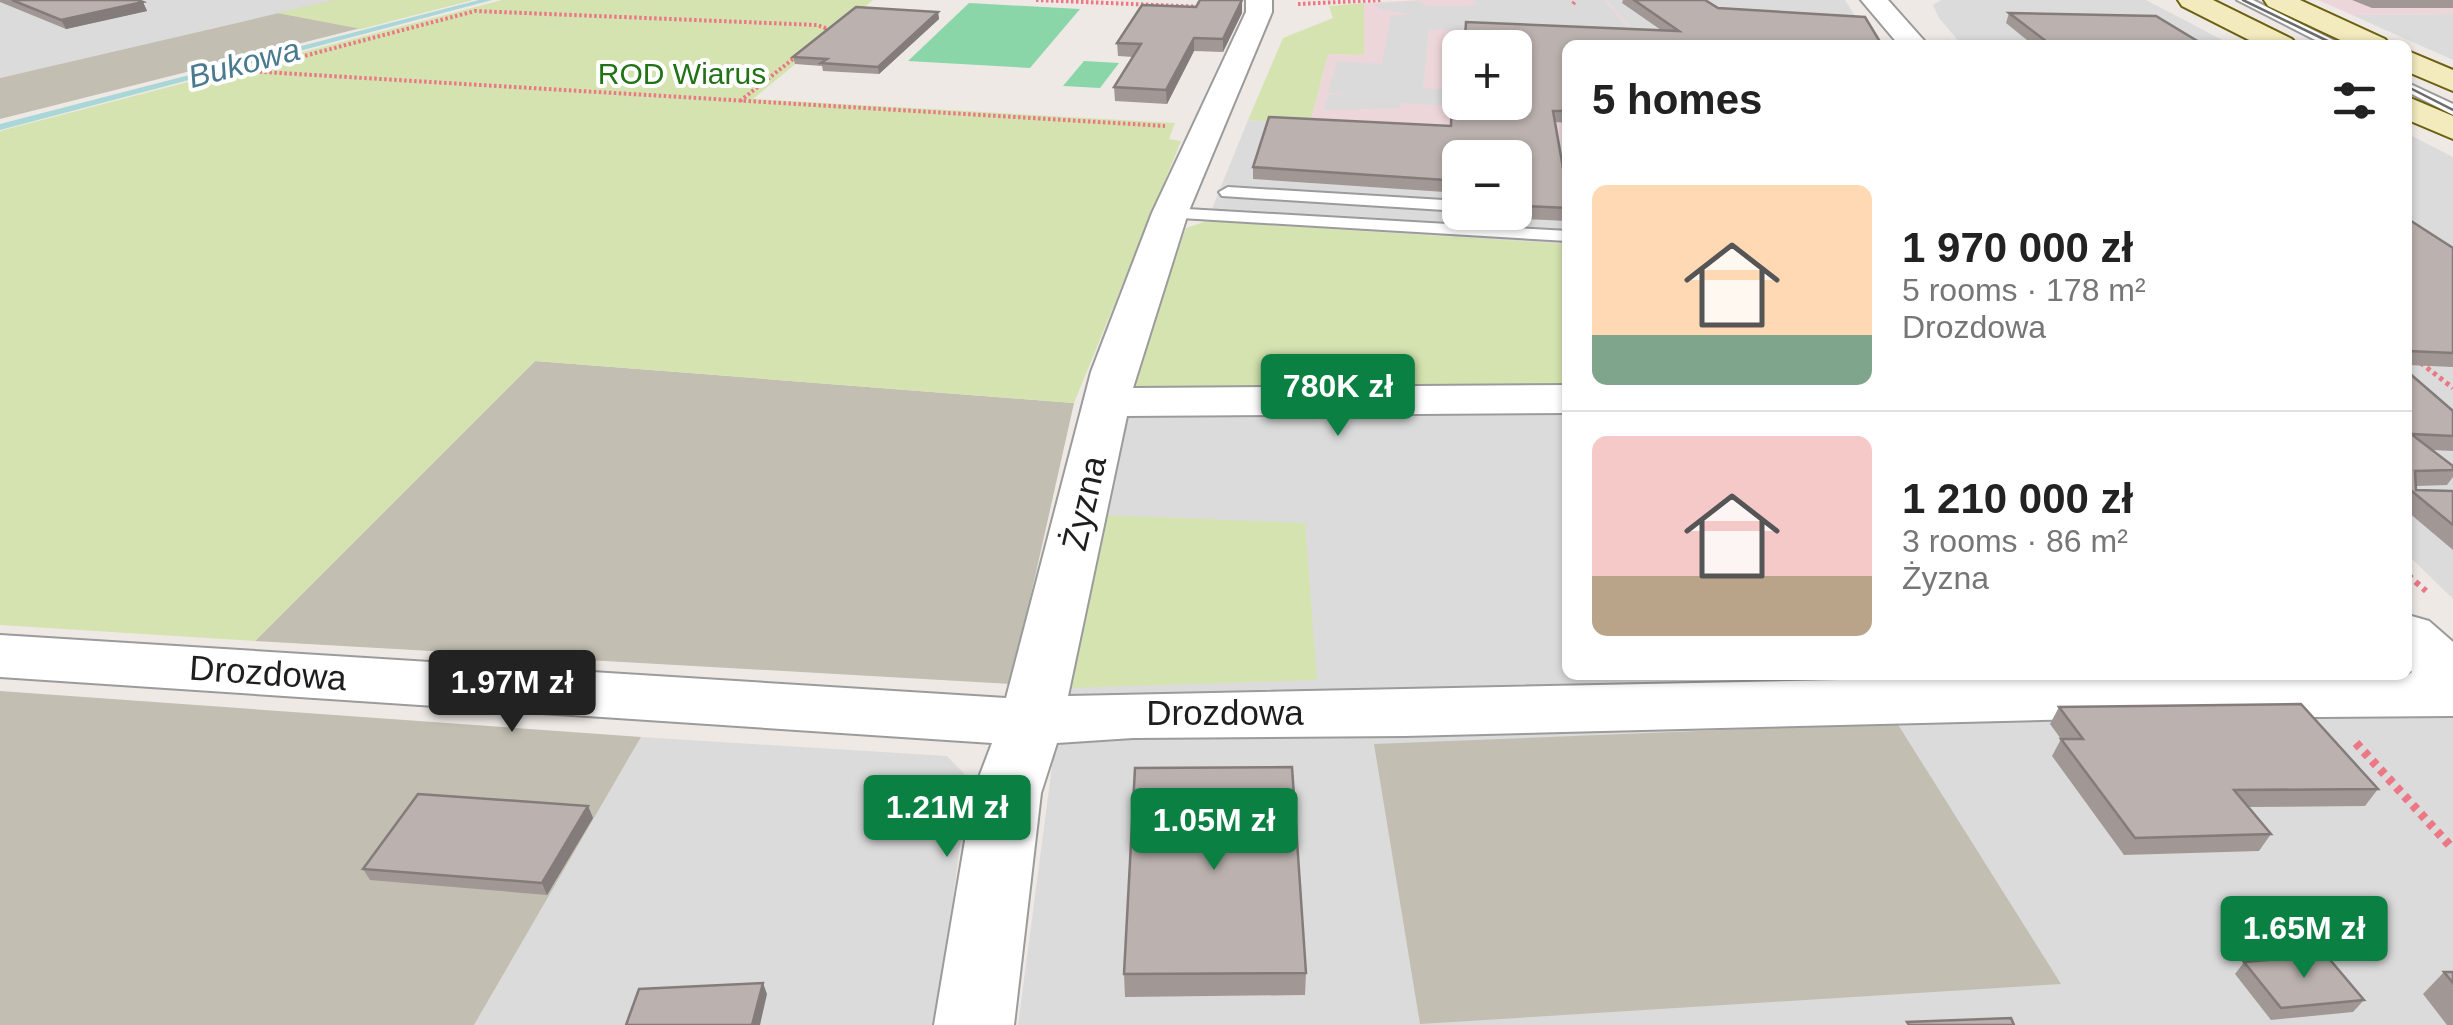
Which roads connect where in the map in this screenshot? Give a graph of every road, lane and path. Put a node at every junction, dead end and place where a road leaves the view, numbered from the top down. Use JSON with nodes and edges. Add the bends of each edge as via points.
{"nodes":[{"id":1,"x":1036,"y":0,"type":"edge"},
{"id":2,"x":1380,"y":0,"type":"edge"},
{"id":3,"x":1874,"y":0,"type":"edge"},
{"id":4,"x":1898,"y":0,"type":"edge"},
{"id":5,"x":2192,"y":0,"type":"edge"},
{"id":6,"x":2228,"y":0,"type":"edge"},
{"id":7,"x":2242,"y":0,"type":"edge"},
{"id":8,"x":2278,"y":0,"type":"edge"},
{"id":9,"x":1277,"y":2,"type":"edge"},
{"id":10,"x":1204,"y":6,"type":"edge"},
{"id":11,"x":1910,"y":39,"type":"edge"},
{"id":12,"x":2272,"y":40,"type":"edge"},
{"id":13,"x":2310,"y":40,"type":"edge"},
{"id":14,"x":2326,"y":40,"type":"edge"},
{"id":15,"x":2364,"y":40,"type":"edge"},
{"id":16,"x":2412,"y":62,"type":"edge"},
{"id":17,"x":2412,"y":81,"type":"edge"},
{"id":18,"x":2453,"y":82,"type":"edge"},
{"id":19,"x":2412,"y":90,"type":"edge"},
{"id":20,"x":740,"y":100,"type":"junction"},
{"id":21,"x":2453,"y":101,"type":"edge"},
{"id":22,"x":2412,"y":108,"type":"edge"},
{"id":23,"x":2453,"y":110,"type":"edge"},
{"id":24,"x":1173,"y":127,"type":"dead end"},
{"id":25,"x":2453,"y":129,"type":"edge"},
{"id":26,"x":1228,"y":192,"type":"dead end"},
{"id":27,"x":1284,"y":195,"type":"junction"},
{"id":28,"x":1442,"y":205,"type":"edge"},
{"id":29,"x":1170,"y":213,"type":"junction"},
{"id":30,"x":1278,"y":219,"type":"junction"},
{"id":31,"x":1562,"y":236,"type":"edge"},
{"id":32,"x":2412,"y":357,"type":"edge"},
{"id":33,"x":2453,"y":388,"type":"edge"},
{"id":34,"x":1562,"y":399,"type":"edge"},
{"id":35,"x":1108,"y":402,"type":"junction"},
{"id":36,"x":2412,"y":639,"type":"edge"},
{"id":37,"x":0,"y":656,"type":"edge"},
{"id":38,"x":2453,"y":675,"type":"edge"},
{"id":39,"x":2310,"y":692,"type":"junction"},
{"id":40,"x":2453,"y":694,"type":"edge"},
{"id":41,"x":1031,"y":723,"type":"junction"},
{"id":42,"x":2453,"y":849,"type":"edge"},
{"id":43,"x":974,"y":1025,"type":"edge"}],
"edges":[{"from":1,"to":10,"type":"path"},
{"from":2,"to":9,"type":"path"},
{"from":3,"to":11,"type":"street"},
{"from":4,"to":11,"type":"street"},
{"from":5,"to":12,"type":"main road"},
{"from":6,"to":13,"type":"lane"},
{"from":7,"to":14,"type":"lane"},
{"from":8,"to":15,"type":"main road"},
{"from":9,"to":29,"type":"street","name":"Żyzna","via":[[1259,12]]},
{"from":16,"to":18,"type":"main road"},
{"from":17,"to":21,"type":"lane"},
{"from":19,"to":23,"type":"lane"},
{"from":20,"to":20,"type":"path","via":[[256,74],[248,72],[475,10],[828,30]]},
{"from":20,"to":24,"type":"path"},
{"from":22,"to":25,"type":"main road"},
{"from":26,"to":27,"type":"lane"},
{"from":27,"to":28,"type":"lane"},
{"from":27,"to":30,"type":"lane"},
{"from":29,"to":30,"type":"lane"},
{"from":29,"to":35,"type":"street","name":"Żyzna"},
{"from":30,"to":31,"type":"lane"},
{"from":32,"to":33,"type":"path"},
{"from":34,"to":35,"type":"street"},
{"from":35,"to":41,"type":"street","name":"Żyzna"},
{"from":36,"to":38,"type":"street"},
{"from":37,"to":41,"type":"street","name":"Drozdowa"},
{"from":39,"to":40,"type":"street","name":"Drozdowa"},
{"from":39,"to":41,"type":"street","name":"Drozdowa","via":[[1462,712],[1166,712]]},
{"from":39,"to":42,"type":"path"},
{"from":41,"to":43,"type":"street","name":"Żyzna","via":[[1008,793]]}]}
